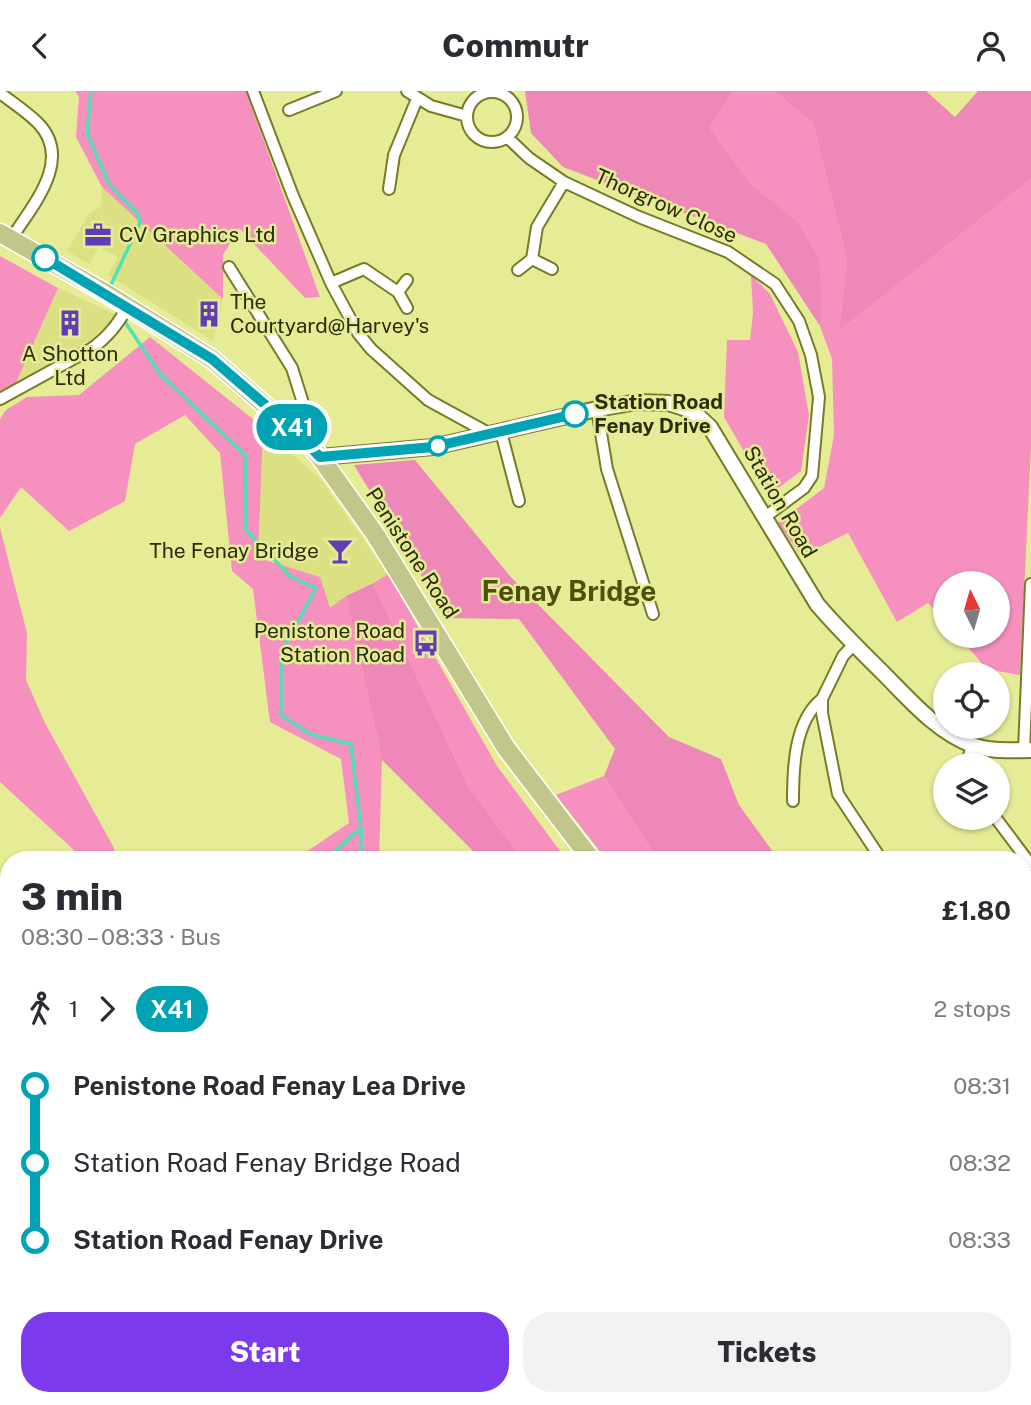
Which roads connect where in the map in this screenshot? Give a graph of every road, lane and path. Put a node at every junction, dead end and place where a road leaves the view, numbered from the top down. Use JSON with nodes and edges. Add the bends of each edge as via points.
{"nodes":[{"id":1,"x":253,"y":91,"type":"edge"},
{"id":2,"x":336,"y":91,"type":"edge"},
{"id":3,"x":407,"y":91,"type":"edge"},
{"id":4,"x":500,"y":92,"type":"edge"},
{"id":5,"x":0,"y":93,"type":"edge"},
{"id":6,"x":417,"y":99,"type":"junction"},
{"id":7,"x":289,"y":110,"type":"dead end"},
{"id":8,"x":467,"y":116,"type":"junction"},
{"id":9,"x":507,"y":137,"type":"junction"},
{"id":10,"x":564,"y":182,"type":"junction"},
{"id":11,"x":389,"y":189,"type":"dead end"},
{"id":12,"x":6,"y":236,"type":"edge"},
{"id":13,"x":532,"y":259,"type":"junction"},
{"id":14,"x":229,"y":267,"type":"dead end"},
{"id":15,"x":552,"y":269,"type":"dead end"},
{"id":16,"x":518,"y":270,"type":"dead end"},
{"id":17,"x":407,"y":281,"type":"dead end"},
{"id":18,"x":331,"y":283,"type":"junction"},
{"id":19,"x":398,"y":292,"type":"junction"},
{"id":20,"x":128,"y":306,"type":"junction"},
{"id":21,"x":407,"y":308,"type":"dead end"},
{"id":22,"x":0,"y":400,"type":"edge"},
{"id":23,"x":597,"y":409,"type":"junction"},
{"id":24,"x":292,"y":428,"type":"junction"},
{"id":25,"x":496,"y":433,"type":"junction"},
{"id":26,"x":320,"y":457,"type":"junction"},
{"id":27,"x":519,"y":501,"type":"dead end"},
{"id":28,"x":765,"y":517,"type":"junction"},
{"id":29,"x":1031,"y":584,"type":"edge"},
{"id":30,"x":653,"y":614,"type":"dead end"},
{"id":31,"x":854,"y":644,"type":"junction"},
{"id":32,"x":822,"y":699,"type":"junction"},
{"id":33,"x":972,"y":746,"type":"junction"},
{"id":34,"x":1027,"y":750,"type":"edge"},
{"id":35,"x":970,"y":753,"type":"edge"},
{"id":36,"x":793,"y":801,"type":"dead end"},
{"id":37,"x":1005,"y":830,"type":"edge"},
{"id":38,"x":585,"y":851,"type":"edge"},
{"id":39,"x":876,"y":851,"type":"edge"},
{"id":40,"x":1020,"y":851,"type":"edge"}],
"edges":[{"from":1,"to":18,"type":"street"},
{"from":2,"to":7,"type":"street"},
{"from":3,"to":6,"type":"street"},
{"from":4,"to":8,"type":"street","via":[[478,97]]},
{"from":4,"to":9,"type":"street","via":[[512,102],[517,117]]},
{"from":5,"to":12,"type":"street","via":[[38,123],[53,149],[49,177]]},
{"from":6,"to":8,"type":"street"},
{"from":6,"to":11,"type":"street","via":[[394,155]]},
{"from":8,"to":9,"type":"street","via":[[472,132],[484,141]]},
{"from":9,"to":10,"type":"street","name":"Thorgrow Close"},
{"from":10,"to":13,"type":"street","name":"Thorgrow Close","via":[[537,227]]},
{"from":10,"to":28,"type":"street","name":"Thorgrow Close","via":[[639,218],[728,251],[775,284],[799,321],[819,397],[814,466],[803,488]]},
{"from":12,"to":20,"type":"highway","name":"Penistone Road"},
{"from":13,"to":15,"type":"street"},
{"from":13,"to":16,"type":"street"},
{"from":14,"to":24,"type":"street","via":[[292,368],[303,403]]},
{"from":17,"to":19,"type":"street"},
{"from":18,"to":19,"type":"street","via":[[364,269]]},
{"from":18,"to":25,"type":"street","via":[[371,349],[428,400]]},
{"from":19,"to":21,"type":"street"},
{"from":20,"to":22,"type":"street","via":[[105,339]]},
{"from":20,"to":24,"type":"highway","name":"Penistone Road","via":[[212,359]]},
{"from":23,"to":25,"type":"street","name":"Station Road"},
{"from":23,"to":28,"type":"street","name":"Station Road","via":[[654,402],[697,415],[710,426]]},
{"from":23,"to":30,"type":"street","via":[[607,469]]},
{"from":24,"to":26,"type":"highway","name":"Penistone Road"},
{"from":25,"to":26,"type":"street","name":"Station Road","via":[[433,447]]},
{"from":25,"to":27,"type":"street"},
{"from":26,"to":38,"type":"highway","name":"Penistone Road","via":[[375,534],[506,748]]},
{"from":28,"to":31,"type":"street","name":"Station Road","via":[[817,604]]},
{"from":29,"to":34,"type":"street"},
{"from":31,"to":32,"type":"street"},
{"from":31,"to":33,"type":"street","name":"Station Road","via":[[939,727]]},
{"from":32,"to":36,"type":"street","via":[[805,722],[793,774]]},
{"from":32,"to":39,"type":"street","via":[[838,794]]},
{"from":33,"to":34,"type":"street","name":"Station Road"},
{"from":33,"to":35,"type":"street"},
{"from":37,"to":40,"type":"street"}]}
